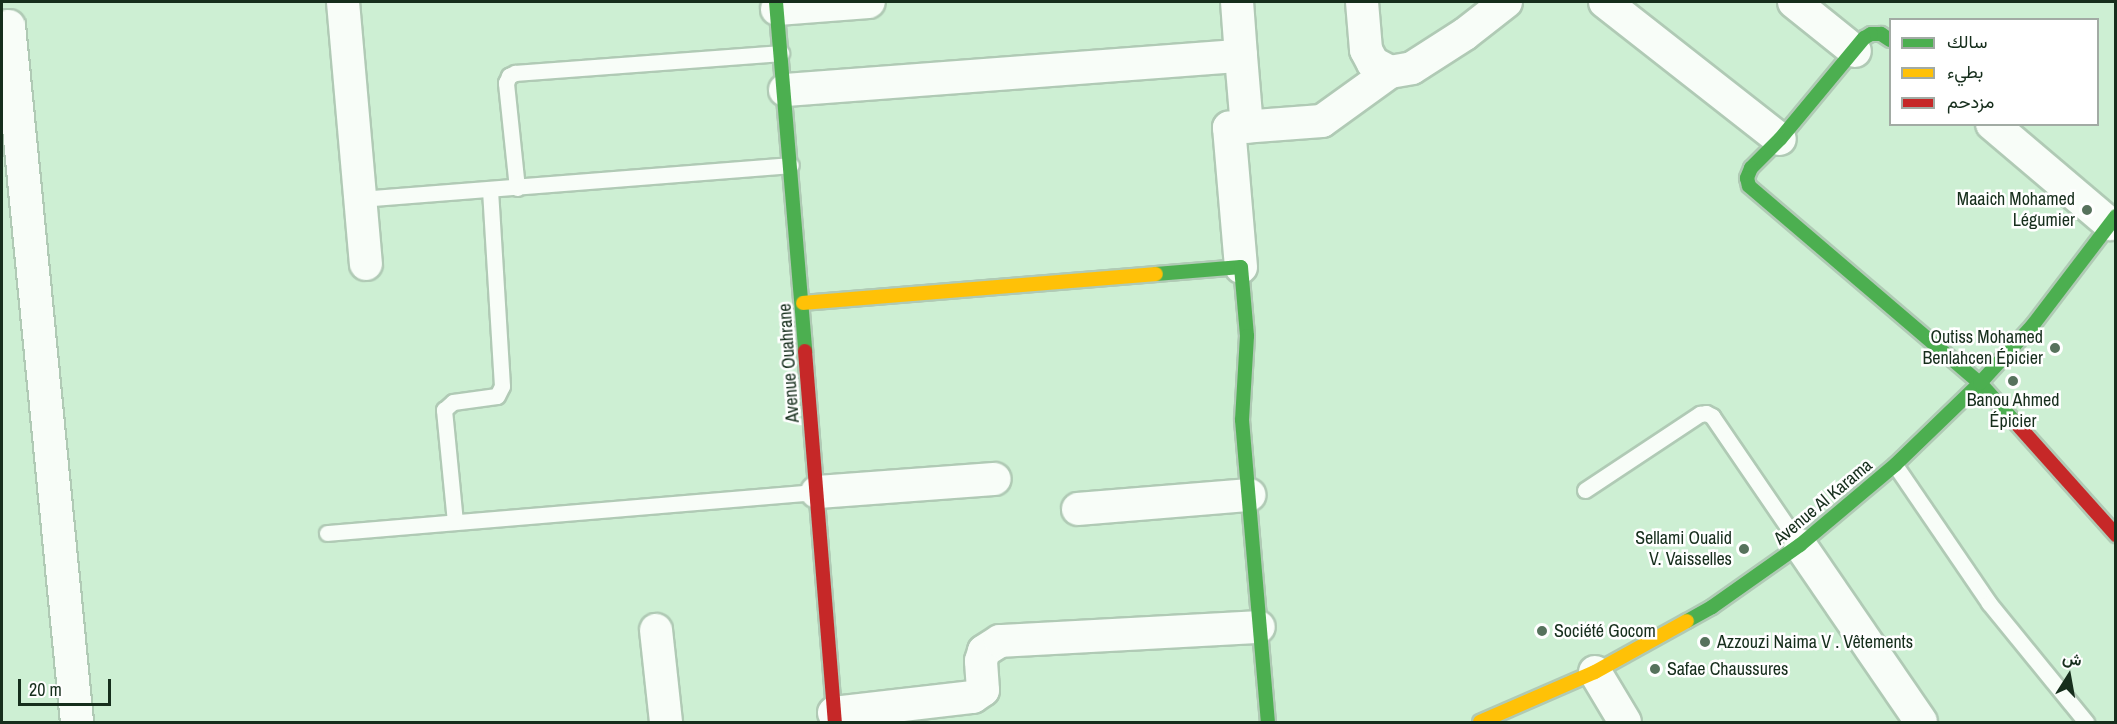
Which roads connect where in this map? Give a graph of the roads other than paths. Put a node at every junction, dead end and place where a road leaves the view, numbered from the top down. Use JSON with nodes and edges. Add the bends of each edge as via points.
{"nodes":[{"id":1,"x":343,"y":2,"type":"edge"},
{"id":2,"x":869,"y":2,"type":"edge"},
{"id":3,"x":1237,"y":2,"type":"edge"},
{"id":4,"x":1362,"y":2,"type":"edge"},
{"id":5,"x":1506,"y":2,"type":"edge"},
{"id":6,"x":1605,"y":2,"type":"edge"},
{"id":7,"x":1794,"y":2,"type":"edge"},
{"id":8,"x":776,"y":5,"type":"edge"},
{"id":9,"x":9,"y":26,"type":"dead end"},
{"id":10,"x":1889,"y":39,"type":"edge"},
{"id":11,"x":1855,"y":51,"type":"junction"},
{"id":12,"x":782,"y":53,"type":"junction"},
{"id":13,"x":1241,"y":56,"type":"junction"},
{"id":14,"x":1390,"y":72,"type":"junction"},
{"id":15,"x":785,"y":90,"type":"junction"},
{"id":16,"x":1995,"y":126,"type":"edge"},
{"id":17,"x":1247,"y":127,"type":"junction"},
{"id":18,"x":1780,"y":139,"type":"junction"},
{"id":19,"x":791,"y":165,"type":"junction"},
{"id":20,"x":517,"y":188,"type":"junction"},
{"id":21,"x":489,"y":191,"type":"junction"},
{"id":22,"x":362,"y":199,"type":"junction"},
{"id":23,"x":2113,"y":220,"type":"edge"},
{"id":24,"x":366,"y":264,"type":"dead end"},
{"id":25,"x":1241,"y":267,"type":"junction"},
{"id":26,"x":803,"y":303,"type":"junction"},
{"id":27,"x":1980,"y":383,"type":"junction"},
{"id":28,"x":1895,"y":465,"type":"junction"},
{"id":29,"x":995,"y":479,"type":"dead end"},
{"id":30,"x":1585,"y":490,"type":"dead end"},
{"id":31,"x":817,"y":492,"type":"junction"},
{"id":32,"x":1249,"y":495,"type":"junction"},
{"id":33,"x":1078,"y":509,"type":"dead end"},
{"id":34,"x":455,"y":522,"type":"junction"},
{"id":35,"x":327,"y":533,"type":"dead end"},
{"id":36,"x":2115,"y":535,"type":"edge"},
{"id":37,"x":1800,"y":545,"type":"junction"},
{"id":38,"x":1259,"y":627,"type":"junction"},
{"id":39,"x":656,"y":630,"type":"dead end"},
{"id":40,"x":1595,"y":672,"type":"junction"},
{"id":41,"x":834,"y":718,"type":"edge"},
{"id":42,"x":77,"y":723,"type":"edge"},
{"id":43,"x":666,"y":723,"type":"edge"},
{"id":44,"x":1268,"y":723,"type":"edge"},
{"id":45,"x":1480,"y":723,"type":"edge"},
{"id":46,"x":1625,"y":723,"type":"edge"},
{"id":47,"x":1921,"y":723,"type":"edge"},
{"id":48,"x":2086,"y":723,"type":"edge"}],
"edges":[{"from":1,"to":22,"type":"street"},
{"from":2,"to":8,"type":"street"},
{"from":3,"to":13,"type":"street"},
{"from":4,"to":14,"type":"street","via":[[1366,50],[1373,63]]},
{"from":5,"to":14,"type":"street","via":[[1412,68]]},
{"from":6,"to":18,"type":"street"},
{"from":7,"to":11,"type":"street"},
{"from":8,"to":12,"type":"street","name":"Avenue Ouahrane"},
{"from":9,"to":42,"type":"street"},
{"from":10,"to":11,"type":"street","via":[[1871,34]]},
{"from":11,"to":18,"type":"street"},
{"from":12,"to":15,"type":"street","name":"Avenue Ouahrane"},
{"from":12,"to":20,"type":"lane","via":[[509,76],[506,83]]},
{"from":13,"to":15,"type":"street"},
{"from":13,"to":17,"type":"street"},
{"from":14,"to":17,"type":"street","via":[[1322,121]]},
{"from":15,"to":19,"type":"street","name":"Avenue Ouahrane"},
{"from":16,"to":23,"type":"street"},
{"from":17,"to":25,"type":"street","via":[[1229,128]]},
{"from":18,"to":27,"type":"street","via":[[1751,168],[1747,178],[1754,194]]},
{"from":19,"to":20,"type":"lane"},
{"from":19,"to":26,"type":"street","name":"Avenue Ouahrane"},
{"from":20,"to":21,"type":"lane"},
{"from":21,"to":22,"type":"lane"},
{"from":21,"to":34,"type":"lane","via":[[502,386],[496,396],[453,402],[444,410]]},
{"from":22,"to":24,"type":"street"},
{"from":23,"to":27,"type":"street","name":"Avenue Al Karama","via":[[2033,325]]},
{"from":25,"to":26,"type":"street"},
{"from":25,"to":32,"type":"street","via":[[1247,336],[1242,420]]},
{"from":26,"to":31,"type":"street","name":"Avenue Ouahrane"},
{"from":27,"to":28,"type":"street","name":"Avenue Al Karama"},
{"from":27,"to":36,"type":"street"},
{"from":28,"to":37,"type":"street","name":"Avenue Al Karama"},
{"from":28,"to":48,"type":"lane","via":[[1989,603]]},
{"from":29,"to":31,"type":"street"},
{"from":30,"to":37,"type":"lane","via":[[1706,413],[1712,416]]},
{"from":31,"to":34,"type":"lane"},
{"from":31,"to":41,"type":"street","name":"Avenue Ouahrane"},
{"from":32,"to":33,"type":"street"},
{"from":32,"to":38,"type":"street"},
{"from":34,"to":35,"type":"lane"},
{"from":37,"to":40,"type":"street","name":"Avenue Al Karama","via":[[1712,607]]},
{"from":37,"to":47,"type":"street"},
{"from":38,"to":41,"type":"street","via":[[1000,641],[984,651],[983,690],[973,697]]},
{"from":38,"to":44,"type":"street"},
{"from":39,"to":43,"type":"street"},
{"from":40,"to":45,"type":"street","name":"Avenue Al Karama"},
{"from":40,"to":46,"type":"street"}]}
